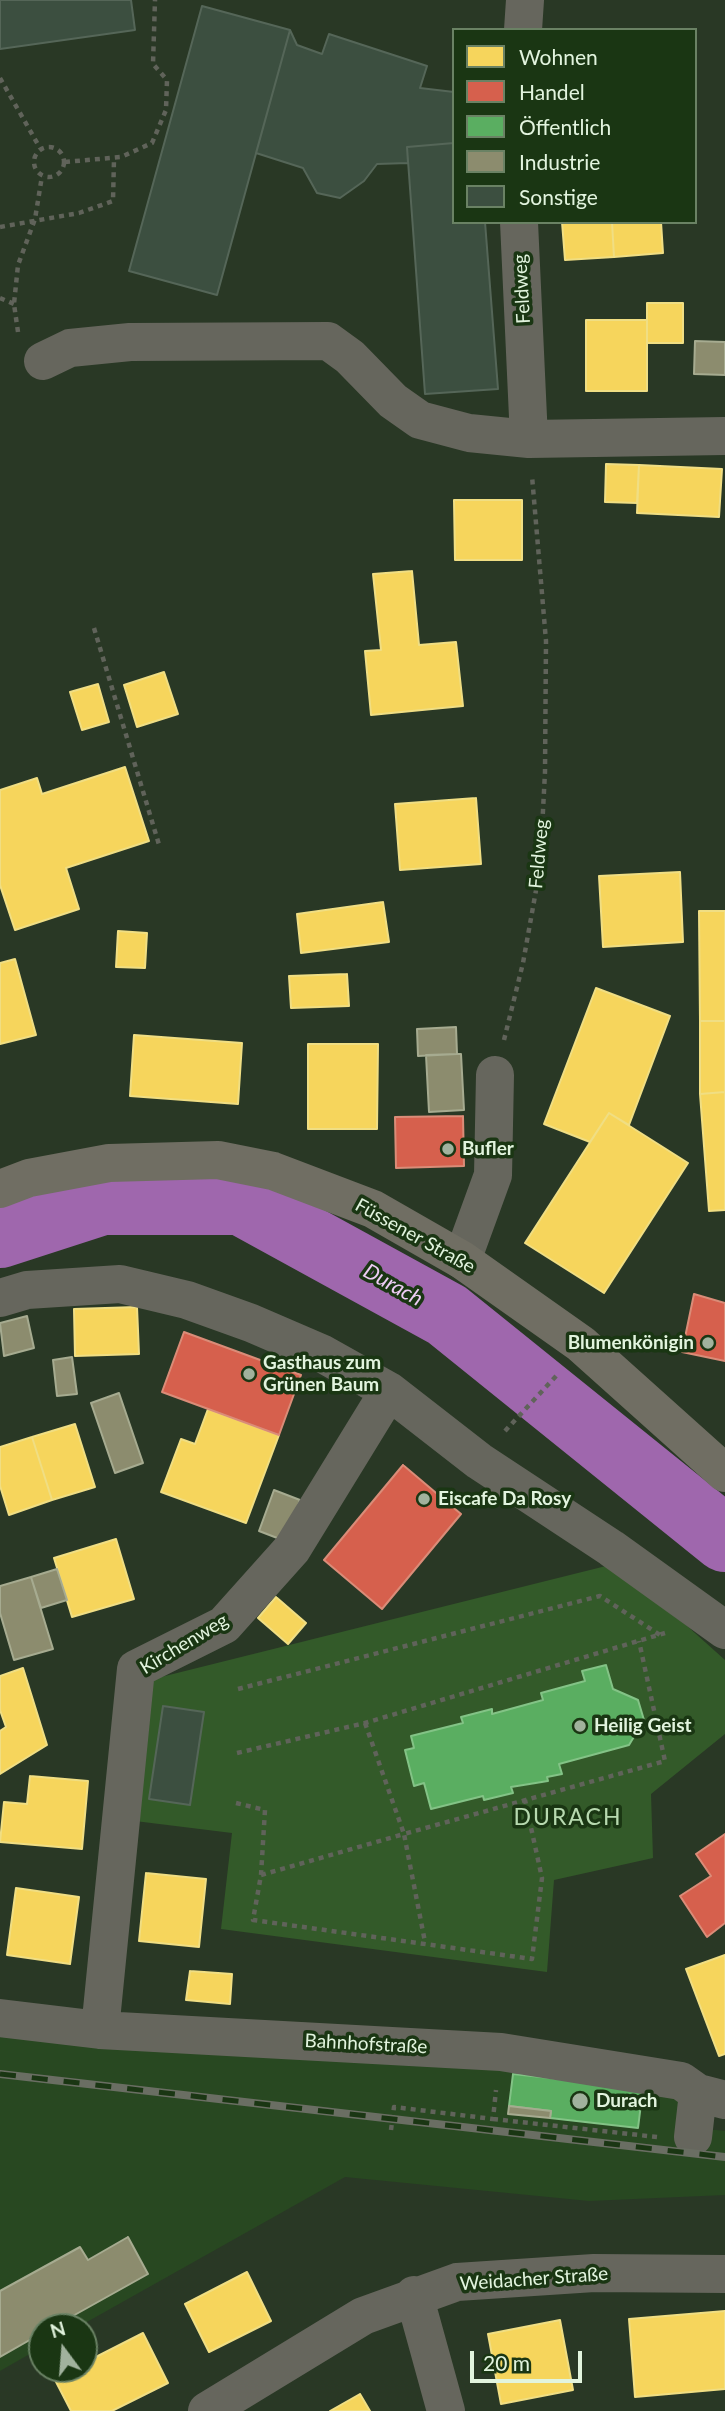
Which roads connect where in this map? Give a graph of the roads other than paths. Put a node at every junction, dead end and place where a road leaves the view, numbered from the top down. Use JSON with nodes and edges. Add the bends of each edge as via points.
{"nodes":[{"id":1,"x":525,"y":0,"type":"edge"},
{"id":2,"x":523,"y":28,"type":"edge"},
{"id":3,"x":519,"y":224,"type":"edge"},
{"id":4,"x":31,"y":349,"type":"road end"},
{"id":5,"x":725,"y":436,"type":"edge"},
{"id":6,"x":529,"y":439,"type":"junction"},
{"id":7,"x":495,"y":1075,"type":"road end"},
{"id":8,"x":0,"y":1189,"type":"edge"},
{"id":9,"x":462,"y":1260,"type":"junction"},
{"id":10,"x":0,"y":1298,"type":"edge"},
{"id":11,"x":389,"y":1391,"type":"junction"},
{"id":12,"x":725,"y":1473,"type":"edge"},
{"id":13,"x":712,"y":1620,"type":"edge"},
{"id":14,"x":0,"y":2018,"type":"edge"},
{"id":15,"x":100,"y":2030,"type":"junction"},
{"id":16,"x":711,"y":2096,"type":"edge"},
{"id":17,"x":679,"y":2138,"type":"road end"},
{"id":18,"x":725,"y":2274,"type":"edge"},
{"id":19,"x":414,"y":2295,"type":"junction"},
{"id":20,"x":206,"y":2411,"type":"edge"},
{"id":21,"x":446,"y":2411,"type":"edge"}],
"edges":[{"from":1,"to":2,"type":"street"},
{"from":3,"to":6,"type":"street","name":"Feldweg"},
{"from":4,"to":6,"type":"street","via":[[130,342],[328,341],[419,420],[469,433]]},
{"from":5,"to":6,"type":"street"},
{"from":7,"to":9,"type":"street","via":[[494,1175]]},
{"from":8,"to":9,"type":"main road","name":"Füssener Straße","via":[[29,1178],[108,1163],[218,1160],[273,1171],[373,1209]]},
{"from":9,"to":12,"type":"main road","name":"Füssener Straße","via":[[581,1344]]},
{"from":10,"to":11,"type":"street","via":[[27,1290],[120,1284],[187,1300],[323,1354]]},
{"from":11,"to":13,"type":"street","via":[[479,1461]]},
{"from":11,"to":15,"type":"street","name":"Kirchenweg","via":[[292,1549],[224,1625],[136,1669]]},
{"from":14,"to":15,"type":"street","name":"Bahnhofstraße"},
{"from":15,"to":16,"type":"street","name":"Bahnhofstraße","via":[[501,2052],[670,2078]]},
{"from":16,"to":17,"type":"street"},
{"from":18,"to":19,"type":"street","name":"Weidacher Straße","via":[[594,2273],[457,2282]]},
{"from":19,"to":20,"type":"street","name":"Weidacher Straße","via":[[363,2316]]},
{"from":19,"to":21,"type":"street"}]}
